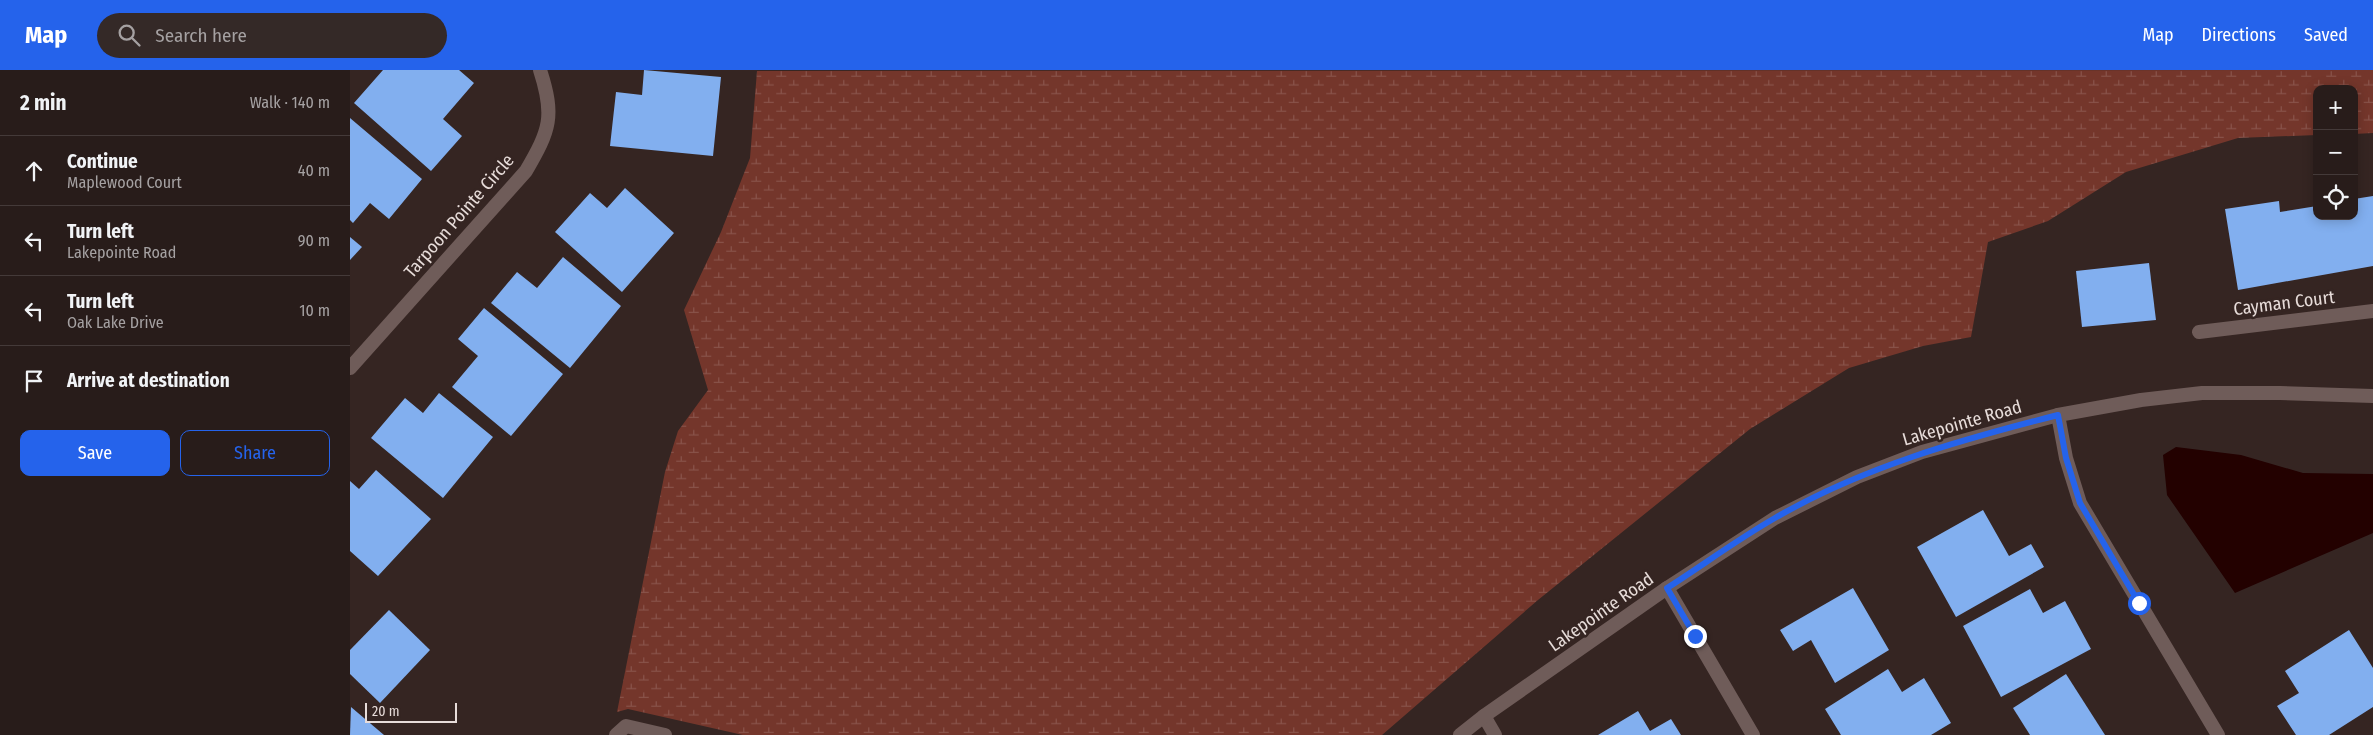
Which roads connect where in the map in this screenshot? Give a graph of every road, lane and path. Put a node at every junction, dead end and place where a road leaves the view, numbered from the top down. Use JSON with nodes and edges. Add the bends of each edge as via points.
{"nodes":[{"id":1,"x":540,"y":70,"type":"edge"},
{"id":2,"x":2373,"y":312,"type":"edge"},
{"id":3,"x":2199,"y":332,"type":"dead end"},
{"id":4,"x":350,"y":368,"type":"edge"},
{"id":5,"x":2373,"y":396,"type":"edge"},
{"id":6,"x":2058,"y":415,"type":"junction"},
{"id":7,"x":1667,"y":588,"type":"junction"},
{"id":8,"x":1484,"y":716,"type":"junction"},
{"id":9,"x":616,"y":735,"type":"edge"},
{"id":10,"x":665,"y":735,"type":"edge"},
{"id":11,"x":1460,"y":735,"type":"edge"},
{"id":12,"x":1496,"y":735,"type":"edge"},
{"id":13,"x":1753,"y":735,"type":"edge"},
{"id":14,"x":2218,"y":735,"type":"edge"}],
"edges":[{"from":1,"to":4,"type":"street","name":"Tarpoon Pointe Circle","via":[[550,120],[541,145],[526,171]]},
{"from":2,"to":3,"type":"street","name":"Cayman Court"},
{"from":5,"to":6,"type":"street","name":"Lakepointe Road","via":[[2202,393]]},
{"from":6,"to":7,"type":"street","name":"Lakepointe Road","via":[[1922,452],[1857,477],[1775,518]]},
{"from":6,"to":14,"type":"street","via":[[2066,458],[2080,503]]},
{"from":7,"to":8,"type":"street","name":"Lakepointe Road"},
{"from":7,"to":13,"type":"street"},
{"from":8,"to":11,"type":"street","name":"Lakepointe Road"},
{"from":8,"to":12,"type":"street"},
{"from":9,"to":10,"type":"street","via":[[626,726]]}]}
